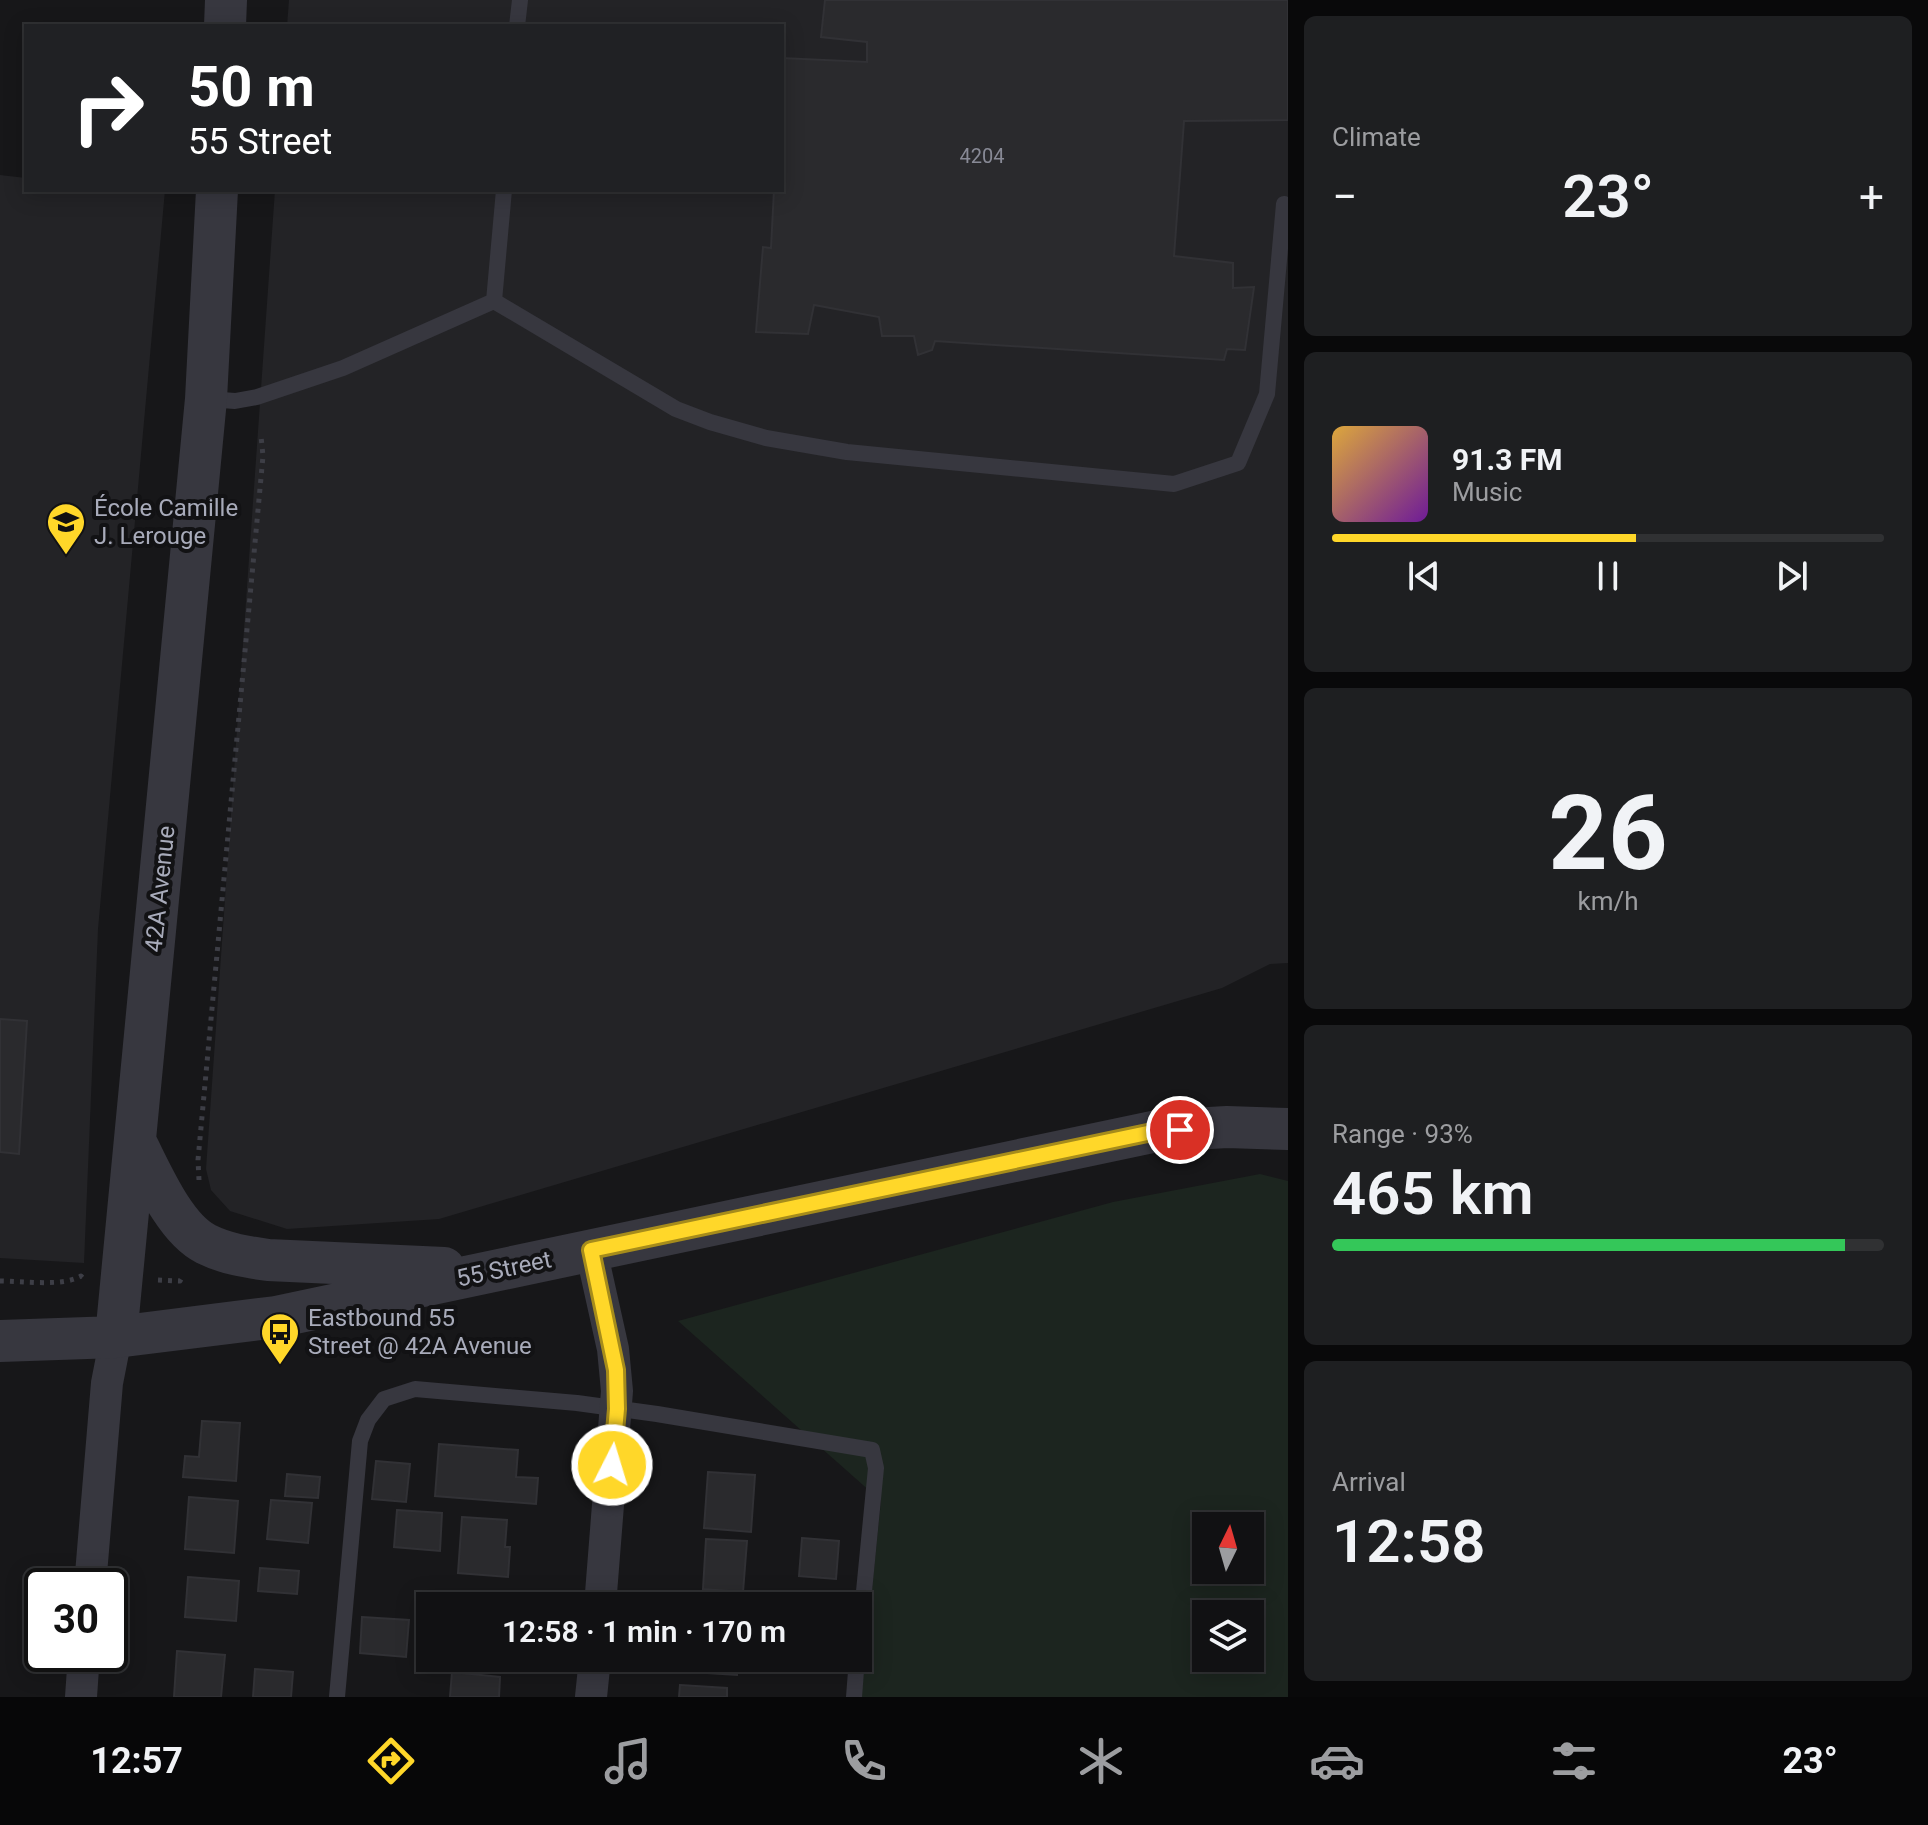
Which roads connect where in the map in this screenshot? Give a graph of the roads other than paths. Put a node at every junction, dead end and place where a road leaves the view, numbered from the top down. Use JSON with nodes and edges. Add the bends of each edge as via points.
{"nodes":[{"id":1,"x":226,"y":0,"type":"edge"},
{"id":2,"x":520,"y":0,"type":"edge"},
{"id":3,"x":225,"y":24,"type":"edge"},
{"id":4,"x":517,"y":24,"type":"edge"},
{"id":5,"x":217,"y":192,"type":"edge"},
{"id":6,"x":504,"y":192,"type":"edge"},
{"id":7,"x":1284,"y":204,"type":"dead end"},
{"id":8,"x":494,"y":301,"type":"junction"},
{"id":9,"x":206,"y":399,"type":"junction"},
{"id":10,"x":1288,"y":1129,"type":"edge"},
{"id":11,"x":135,"y":1141,"type":"junction"},
{"id":12,"x":591,"y":1250,"type":"junction"},
{"id":13,"x":501,"y":1270,"type":"junction"},
{"id":14,"x":116,"y":1337,"type":"junction"},
{"id":15,"x":0,"y":1341,"type":"edge"},
{"id":16,"x":617,"y":1409,"type":"junction"},
{"id":17,"x":92,"y":1568,"type":"edge"},
{"id":18,"x":601,"y":1592,"type":"edge"},
{"id":19,"x":864,"y":1592,"type":"edge"},
{"id":20,"x":83,"y":1672,"type":"edge"},
{"id":21,"x":594,"y":1672,"type":"edge"},
{"id":22,"x":856,"y":1672,"type":"edge"},
{"id":23,"x":81,"y":1697,"type":"edge"},
{"id":24,"x":337,"y":1697,"type":"edge"},
{"id":25,"x":591,"y":1697,"type":"edge"},
{"id":26,"x":854,"y":1697,"type":"edge"}],
"edges":[{"from":1,"to":3,"type":"street"},
{"from":2,"to":4,"type":"lane"},
{"from":5,"to":9,"type":"street","name":"42A Avenue"},
{"from":6,"to":8,"type":"lane"},
{"from":7,"to":8,"type":"lane","via":[[1267,394],[1238,463],[1174,484],[847,452],[766,438],[676,409]]},
{"from":8,"to":9,"type":"lane","via":[[343,368],[235,401]]},
{"from":9,"to":11,"type":"street","name":"42A Avenue"},
{"from":10,"to":12,"type":"street","name":"55 Street","via":[[1157,1131]]},
{"from":11,"to":13,"type":"street","via":[[182,1222],[203,1243],[230,1253],[268,1260]]},
{"from":11,"to":14,"type":"street","name":"42A Avenue"},
{"from":12,"to":13,"type":"street","name":"55 Street"},
{"from":12,"to":16,"type":"street","via":[[616,1370]]},
{"from":13,"to":14,"type":"street","name":"55 Street","via":[[276,1317]]},
{"from":14,"to":15,"type":"street","name":"55 Street"},
{"from":14,"to":17,"type":"street","name":"42A Avenue","via":[[107,1383]]},
{"from":16,"to":18,"type":"street"},
{"from":16,"to":19,"type":"lane","via":[[872,1450],[876,1468]]},
{"from":16,"to":24,"type":"lane","via":[[415,1389],[384,1399],[360,1441]]},
{"from":20,"to":23,"type":"street"},
{"from":21,"to":25,"type":"street"},
{"from":22,"to":26,"type":"lane"}]}
